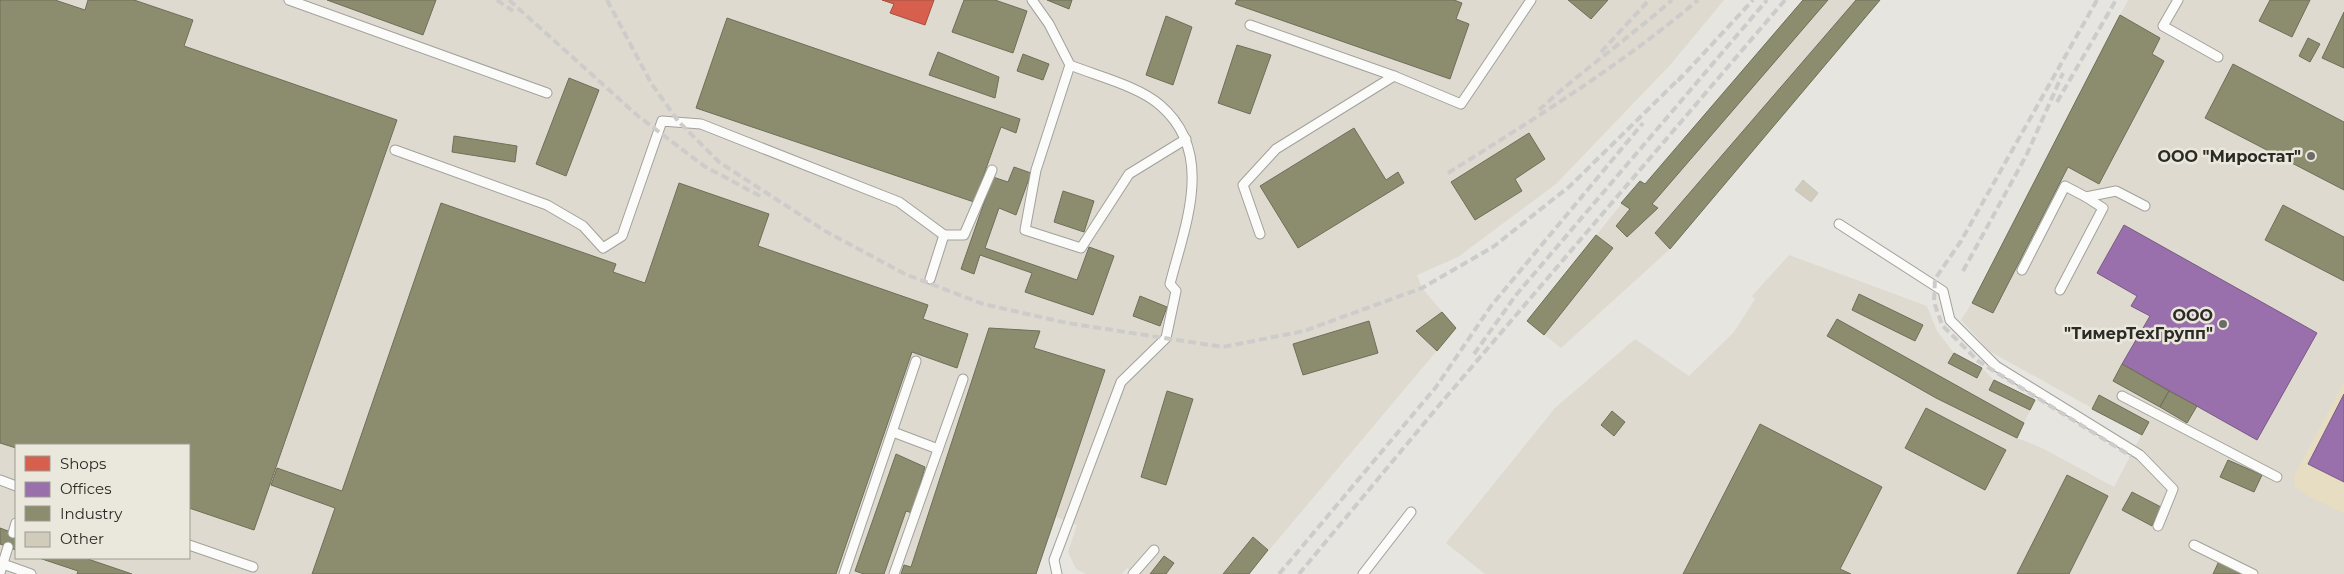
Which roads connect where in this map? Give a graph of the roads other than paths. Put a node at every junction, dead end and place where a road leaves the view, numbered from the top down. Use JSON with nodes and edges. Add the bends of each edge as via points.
{"nodes":[{"id":1,"x":289,"y":0,"type":"edge"},
{"id":2,"x":1032,"y":0,"type":"edge"},
{"id":3,"x":1531,"y":0,"type":"edge"},
{"id":4,"x":2178,"y":0,"type":"edge"},
{"id":5,"x":1250,"y":25,"type":"dead end"},
{"id":6,"x":2218,"y":57,"type":"dead end"},
{"id":7,"x":1070,"y":65,"type":"junction"},
{"id":8,"x":1394,"y":76,"type":"junction"},
{"id":9,"x":547,"y":93,"type":"dead end"},
{"id":10,"x":1186,"y":139,"type":"junction"},
{"id":11,"x":395,"y":150,"type":"dead end"},
{"id":12,"x":992,"y":170,"type":"dead end"},
{"id":13,"x":2086,"y":197,"type":"junction"},
{"id":14,"x":2145,"y":206,"type":"dead end"},
{"id":15,"x":1840,"y":224,"type":"dead end"},
{"id":16,"x":1260,"y":234,"type":"dead end"},
{"id":17,"x":944,"y":236,"type":"junction"},
{"id":18,"x":2022,"y":270,"type":"dead end"},
{"id":19,"x":930,"y":279,"type":"dead end"},
{"id":20,"x":2060,"y":290,"type":"dead end"},
{"id":21,"x":916,"y":361,"type":"dead end"},
{"id":22,"x":963,"y":379,"type":"dead end"},
{"id":23,"x":2122,"y":396,"type":"dead end"},
{"id":24,"x":893,"y":432,"type":"junction"},
{"id":25,"x":938,"y":449,"type":"junction"},
{"id":26,"x":2277,"y":477,"type":"dead end"},
{"id":27,"x":0,"y":480,"type":"edge"},
{"id":28,"x":15,"y":486,"type":"edge"},
{"id":29,"x":1411,"y":512,"type":"dead end"},
{"id":30,"x":2158,"y":526,"type":"dead end"},
{"id":31,"x":190,"y":545,"type":"edge"},
{"id":32,"x":2194,"y":545,"type":"dead end"},
{"id":33,"x":8,"y":547,"type":"dead end"},
{"id":34,"x":1154,"y":550,"type":"dead end"},
{"id":35,"x":253,"y":567,"type":"dead end"},
{"id":36,"x":1,"y":568,"type":"edge"},
{"id":37,"x":31,"y":574,"type":"edge"},
{"id":38,"x":844,"y":574,"type":"edge"},
{"id":39,"x":894,"y":574,"type":"edge"},
{"id":40,"x":1057,"y":574,"type":"edge"},
{"id":41,"x":1133,"y":574,"type":"edge"},
{"id":42,"x":1363,"y":574,"type":"edge"},
{"id":43,"x":2253,"y":574,"type":"edge"}],
"edges":[{"from":1,"to":9,"type":"lane"},
{"from":2,"to":7,"type":"lane","via":[[1049,24]]},
{"from":3,"to":8,"type":"lane","via":[[1461,104]]},
{"from":4,"to":6,"type":"lane","via":[[2163,26]]},
{"from":5,"to":8,"type":"lane"},
{"from":7,"to":10,"type":"lane","via":[[1138,92],[1160,105]]},
{"from":7,"to":10,"type":"lane","via":[[1036,170],[1025,230],[1080,248],[1129,174]]},
{"from":8,"to":16,"type":"lane","via":[[1276,149],[1243,185]]},
{"from":10,"to":40,"type":"lane","via":[[1193,162],[1194,191],[1170,284],[1176,291],[1166,338],[1121,382],[1054,560]]},
{"from":11,"to":17,"type":"lane","via":[[547,205],[583,226],[603,248],[622,236],[662,121],[701,124],[899,202]]},
{"from":12,"to":17,"type":"lane","via":[[964,236]]},
{"from":13,"to":14,"type":"lane","via":[[2116,190]]},
{"from":13,"to":18,"type":"lane","via":[[2065,186]]},
{"from":13,"to":20,"type":"lane","via":[[2104,208]]},
{"from":15,"to":30,"type":"lane","via":[[1942,291],[1950,320],[1996,366],[2140,455],[2173,489]]},
{"from":17,"to":19,"type":"lane"},
{"from":21,"to":24,"type":"lane"},
{"from":22,"to":25,"type":"lane"},
{"from":23,"to":26,"type":"lane"},
{"from":24,"to":25,"type":"lane"},
{"from":24,"to":38,"type":"lane"},
{"from":25,"to":39,"type":"lane"},
{"from":27,"to":28,"type":"lane"},
{"from":29,"to":42,"type":"lane"},
{"from":31,"to":35,"type":"lane"},
{"from":32,"to":43,"type":"lane"},
{"from":33,"to":36,"type":"lane"},
{"from":34,"to":41,"type":"lane"},
{"from":36,"to":37,"type":"lane"}]}
